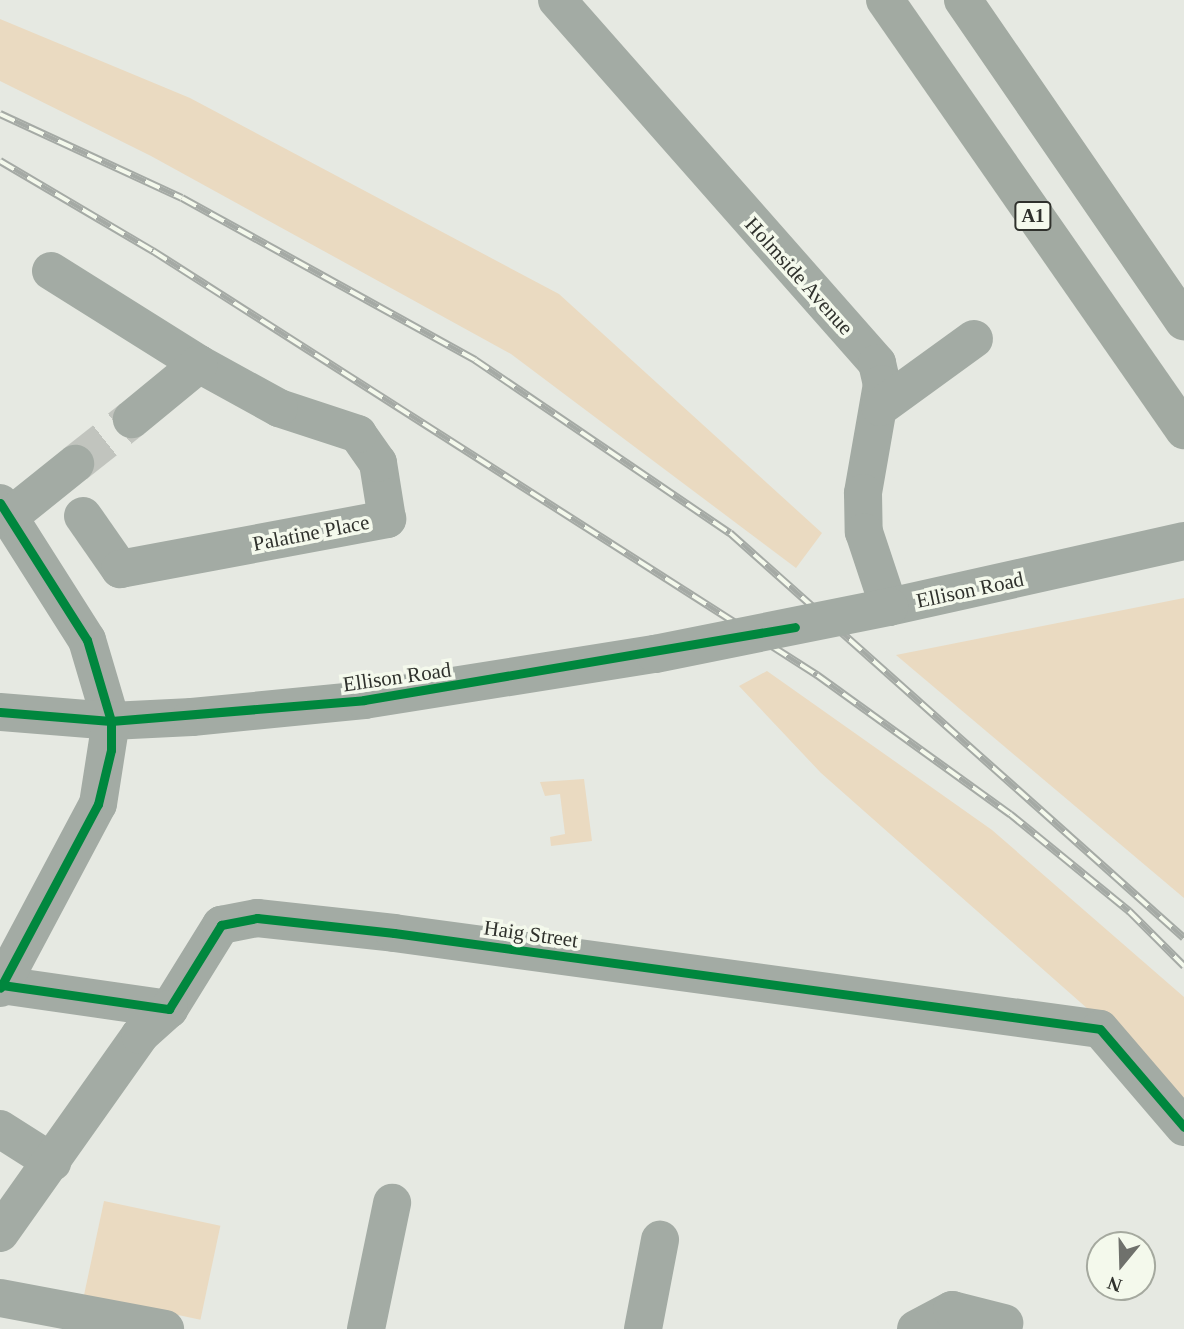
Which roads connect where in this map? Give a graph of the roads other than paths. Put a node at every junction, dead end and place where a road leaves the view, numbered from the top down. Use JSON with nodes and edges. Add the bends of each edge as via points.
{"nodes":[{"id":1,"x":556,"y":0,"type":"edge"},
{"id":2,"x":885,"y":0,"type":"edge"},
{"id":3,"x":963,"y":0,"type":"edge"},
{"id":4,"x":51,"y":271,"type":"dead end"},
{"id":5,"x":1184,"y":321,"type":"edge"},
{"id":6,"x":974,"y":339,"type":"dead end"},
{"id":7,"x":199,"y":364,"type":"junction"},
{"id":8,"x":880,"y":407,"type":"junction"},
{"id":9,"x":132,"y":419,"type":"tunnel mouth"},
{"id":10,"x":1184,"y":430,"type":"edge"},
{"id":11,"x":75,"y":464,"type":"tunnel mouth"},
{"id":12,"x":5,"y":510,"type":"edge"},
{"id":13,"x":83,"y":516,"type":"dead end"},
{"id":14,"x":1167,"y":545,"type":"edge"},
{"id":15,"x":889,"y":607,"type":"junction"},
{"id":16,"x":0,"y":712,"type":"edge"},
{"id":17,"x":111,"y":720,"type":"junction"},
{"id":18,"x":1,"y":986,"type":"edge"},
{"id":19,"x":169,"y":1009,"type":"junction"},
{"id":20,"x":1184,"y":1127,"type":"edge"},
{"id":21,"x":0,"y":1129,"type":"edge"},
{"id":22,"x":45,"y":1158,"type":"junction"},
{"id":23,"x":392,"y":1203,"type":"dead end"},
{"id":24,"x":0,"y":1233,"type":"edge"},
{"id":25,"x":660,"y":1240,"type":"dead end"},
{"id":26,"x":0,"y":1298,"type":"edge"},
{"id":27,"x":1004,"y":1322,"type":"dead end"},
{"id":28,"x":165,"y":1329,"type":"edge"},
{"id":29,"x":366,"y":1329,"type":"edge"},
{"id":30,"x":643,"y":1329,"type":"edge"},
{"id":31,"x":916,"y":1329,"type":"edge"}],
"edges":[{"from":1,"to":8,"type":"street","name":"Holmside Avenue","via":[[877,363]]},
{"from":2,"to":10,"type":"highway","number":"A1"},
{"from":3,"to":5,"type":"highway"},
{"from":4,"to":7,"type":"street","name":"Palatine Place"},
{"from":6,"to":8,"type":"street"},
{"from":7,"to":9,"type":"street"},
{"from":7,"to":13,"type":"street","name":"Palatine Place","via":[[279,408],[358,434],[378,463],[387,519],[120,569]]},
{"from":8,"to":15,"type":"street","name":"Holmside Avenue","via":[[863,493],[864,532]]},
{"from":11,"to":12,"type":"street"},
{"from":12,"to":17,"type":"street","via":[[87,640]]},
{"from":14,"to":15,"type":"street","name":"Ellison Road"},
{"from":15,"to":17,"type":"street","name":"Ellison Road","bridge":true,"via":[[655,654],[365,701]]},
{"from":16,"to":17,"type":"street","name":"Ellison Road"},
{"from":17,"to":18,"type":"street","via":[[97,804]]},
{"from":18,"to":19,"type":"street"},
{"from":19,"to":20,"type":"street","name":"Haig Street","via":[[221,925],[257,918],[1100,1029]]},
{"from":19,"to":22,"type":"street","name":"Haig Street","via":[[140,1035]]},
{"from":21,"to":22,"type":"street"},
{"from":22,"to":24,"type":"street","name":"Haig Street"},
{"from":23,"to":29,"type":"street"},
{"from":25,"to":30,"type":"street"},
{"from":26,"to":28,"type":"street"},
{"from":27,"to":31,"type":"street","via":[[953,1310]]}]}
